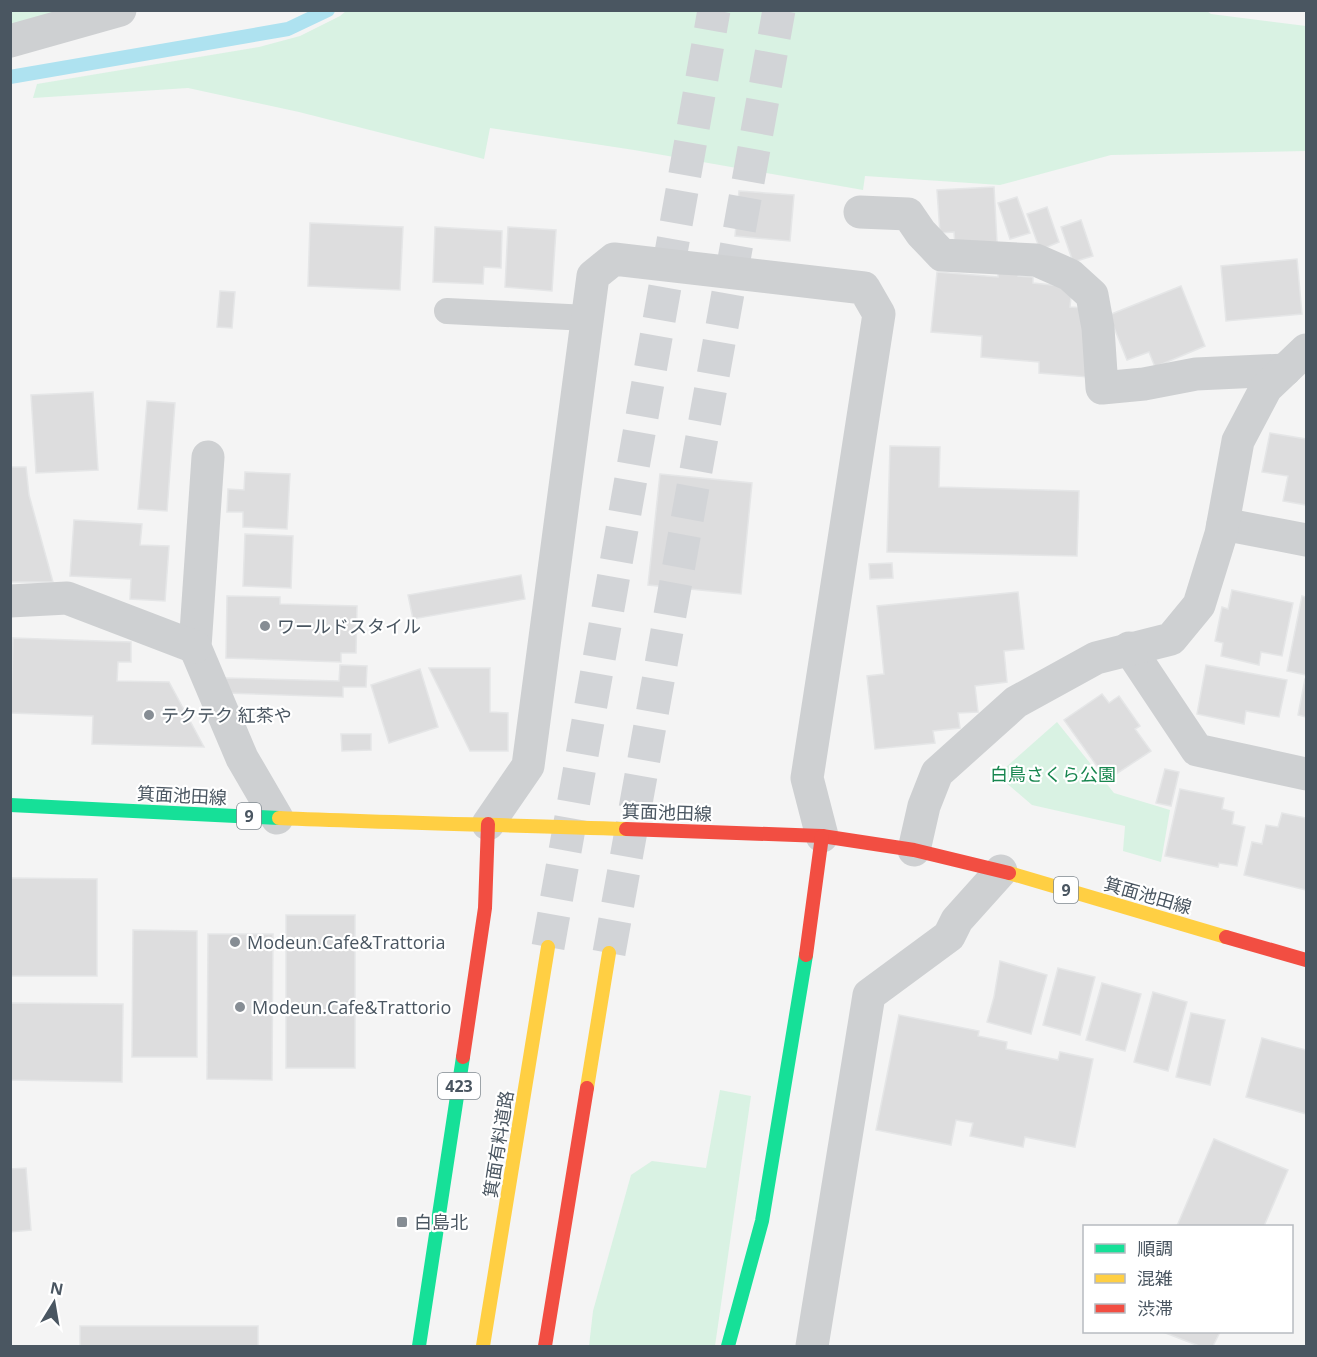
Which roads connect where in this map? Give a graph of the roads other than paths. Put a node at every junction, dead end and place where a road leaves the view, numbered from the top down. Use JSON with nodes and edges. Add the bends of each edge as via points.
{"nodes":[{"id":1,"x":120,"y":10,"type":"edge"},
{"id":2,"x":10,"y":42,"type":"edge"},
{"id":3,"x":860,"y":212,"type":"dead end"},
{"id":4,"x":447,"y":311,"type":"dead end"},
{"id":5,"x":588,"y":318,"type":"junction"},
{"id":6,"x":1296,"y":360,"type":"edge"},
{"id":7,"x":208,"y":457,"type":"dead end"},
{"id":8,"x":1224,"y":524,"type":"junction"},
{"id":9,"x":1306,"y":540,"type":"edge"},
{"id":10,"x":10,"y":601,"type":"edge"},
{"id":11,"x":195,"y":647,"type":"junction"},
{"id":12,"x":1125,"y":649,"type":"junction"},
{"id":13,"x":1306,"y":774,"type":"edge"},
{"id":14,"x":10,"y":805,"type":"edge"},
{"id":15,"x":277,"y":818,"type":"junction"},
{"id":16,"x":488,"y":824,"type":"junction"},
{"id":17,"x":822,"y":836,"type":"junction"},
{"id":18,"x":914,"y":850,"type":"junction"},
{"id":19,"x":1001,"y":871,"type":"junction"},
{"id":20,"x":548,"y":946,"type":"tunnel mouth"},
{"id":21,"x":609,"y":953,"type":"tunnel mouth"},
{"id":22,"x":1306,"y":960,"type":"edge"},
{"id":23,"x":730,"y":1343,"type":"edge"},
{"id":24,"x":419,"y":1347,"type":"edge"},
{"id":25,"x":483,"y":1347,"type":"edge"},
{"id":26,"x":545,"y":1347,"type":"edge"},
{"id":27,"x":812,"y":1347,"type":"edge"}],
"edges":[{"from":1,"to":2,"type":"street"},
{"from":3,"to":6,"type":"street","via":[[908,214],[942,255],[1036,260],[1070,275],[1092,295],[1102,388]]},
{"from":4,"to":5,"type":"lane"},
{"from":5,"to":16,"type":"street","via":[[528,766]]},
{"from":5,"to":17,"type":"street","via":[[593,276],[614,259],[864,288],[879,314],[807,778]]},
{"from":6,"to":8,"type":"street","via":[[1266,388],[1238,441]]},
{"from":7,"to":11,"type":"street"},
{"from":8,"to":9,"type":"street"},
{"from":8,"to":12,"type":"street","via":[[1199,605],[1171,639]]},
{"from":10,"to":11,"type":"street","via":[[67,598]]},
{"from":11,"to":15,"type":"street","via":[[242,758]]},
{"from":12,"to":13,"type":"street","via":[[1197,750]]},
{"from":12,"to":18,"type":"street","via":[[1096,658],[1016,702],[937,774],[924,806]]},
{"from":14,"to":15,"type":"main road","name":"箕面池田線","number":"9"},
{"from":15,"to":16,"type":"main road","name":"箕面池田線","number":"9"},
{"from":16,"to":17,"type":"main road","name":"箕面池田線","number":"9"},
{"from":16,"to":24,"type":"main road","number":"423","via":[[485,908]]},
{"from":17,"to":18,"type":"main road","name":"箕面池田線","number":"9"},
{"from":17,"to":23,"type":"main road","via":[[810,934],[762,1221]]},
{"from":18,"to":19,"type":"main road","name":"箕面池田線","number":"9"},
{"from":19,"to":22,"type":"main road","name":"箕面池田線","number":"9"},
{"from":19,"to":27,"type":"street","via":[[957,920],[949,936],[868,995]]},
{"from":20,"to":25,"type":"main road","name":"箕面有料道路"},
{"from":21,"to":26,"type":"main road"}]}
